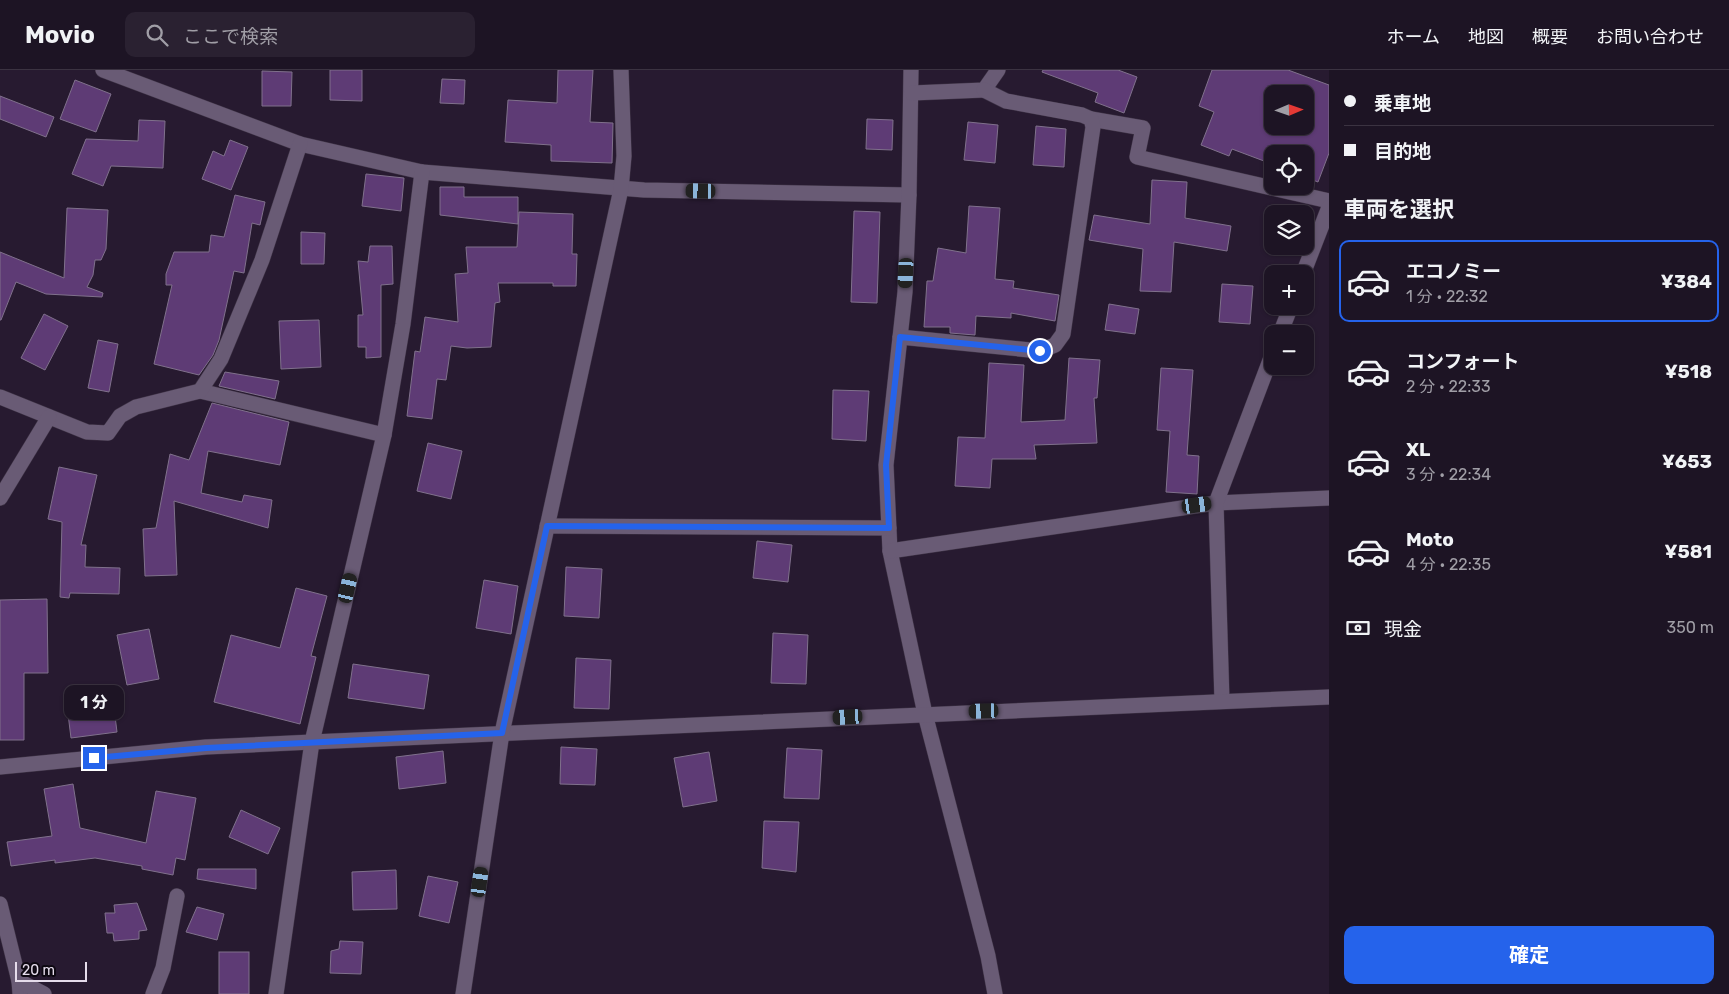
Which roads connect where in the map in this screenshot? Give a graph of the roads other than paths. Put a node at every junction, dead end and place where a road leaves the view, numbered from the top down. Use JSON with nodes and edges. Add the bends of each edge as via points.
{"nodes":[{"id":1,"x":103,"y":70,"type":"edge"},
{"id":2,"x":621,"y":70,"type":"edge"},
{"id":3,"x":911,"y":70,"type":"edge"},
{"id":4,"x":998,"y":70,"type":"edge"},
{"id":5,"x":984,"y":90,"type":"junction"},
{"id":6,"x":912,"y":93,"type":"junction"},
{"id":7,"x":1091,"y":119,"type":"junction"},
{"id":8,"x":300,"y":144,"type":"junction"},
{"id":9,"x":422,"y":172,"type":"junction"},
{"id":10,"x":621,"y":189,"type":"junction"},
{"id":11,"x":909,"y":195,"type":"junction"},
{"id":12,"x":1329,"y":208,"type":"edge"},
{"id":13,"x":1307,"y":265,"type":"edge"},
{"id":14,"x":900,"y":337,"type":"junction"},
{"id":15,"x":1264,"y":375,"type":"edge"},
{"id":16,"x":200,"y":391,"type":"junction"},
{"id":17,"x":0,"y":397,"type":"edge"},
{"id":18,"x":49,"y":417,"type":"junction"},
{"id":19,"x":384,"y":435,"type":"junction"},
{"id":20,"x":0,"y":498,"type":"edge"},
{"id":21,"x":1329,"y":498,"type":"edge"},
{"id":22,"x":1216,"y":502,"type":"junction"},
{"id":23,"x":547,"y":526,"type":"junction"},
{"id":24,"x":889,"y":528,"type":"junction"},
{"id":25,"x":890,"y":551,"type":"junction"},
{"id":26,"x":1329,"y":697,"type":"edge"},
{"id":27,"x":1222,"y":701,"type":"junction"},
{"id":28,"x":925,"y":714,"type":"junction"},
{"id":29,"x":502,"y":733,"type":"junction"},
{"id":30,"x":312,"y":742,"type":"junction"},
{"id":31,"x":0,"y":767,"type":"edge"},
{"id":32,"x":177,"y":896,"type":"dead end"},
{"id":33,"x":0,"y":904,"type":"edge"},
{"id":34,"x":20,"y":988,"type":"edge"},
{"id":35,"x":44,"y":994,"type":"edge"},
{"id":36,"x":153,"y":994,"type":"edge"},
{"id":37,"x":276,"y":994,"type":"edge"},
{"id":38,"x":463,"y":994,"type":"edge"},
{"id":39,"x":995,"y":994,"type":"edge"}],
"edges":[{"from":1,"to":8,"type":"street"},
{"from":2,"to":10,"type":"street","via":[[624,156]]},
{"from":3,"to":6,"type":"street"},
{"from":4,"to":5,"type":"street"},
{"from":5,"to":6,"type":"street"},
{"from":5,"to":7,"type":"street","via":[[1006,101]]},
{"from":6,"to":11,"type":"street"},
{"from":7,"to":12,"type":"street","via":[[1143,128],[1137,157]]},
{"from":7,"to":14,"type":"street","via":[[1093,127],[1063,334],[1055,345],[1040,351]]},
{"from":8,"to":9,"type":"street"},
{"from":8,"to":16,"type":"street","via":[[262,260],[221,360]]},
{"from":9,"to":10,"type":"street"},
{"from":9,"to":19,"type":"street","via":[[403,324]]},
{"from":10,"to":11,"type":"street"},
{"from":10,"to":23,"type":"street"},
{"from":11,"to":14,"type":"street"},
{"from":12,"to":13,"type":"street"},
{"from":14,"to":24,"type":"street","via":[[886,465]]},
{"from":15,"to":22,"type":"street"},
{"from":16,"to":18,"type":"street","via":[[136,407],[120,416],[108,433],[88,432]]},
{"from":16,"to":19,"type":"street"},
{"from":17,"to":18,"type":"street"},
{"from":18,"to":20,"type":"street"},
{"from":19,"to":30,"type":"street"},
{"from":21,"to":22,"type":"street"},
{"from":22,"to":25,"type":"street"},
{"from":22,"to":27,"type":"street"},
{"from":23,"to":24,"type":"street"},
{"from":23,"to":29,"type":"street"},
{"from":24,"to":25,"type":"street"},
{"from":25,"to":28,"type":"street"},
{"from":26,"to":27,"type":"street"},
{"from":27,"to":28,"type":"street"},
{"from":28,"to":29,"type":"street"},
{"from":28,"to":39,"type":"street"},
{"from":29,"to":30,"type":"street"},
{"from":29,"to":38,"type":"street"},
{"from":30,"to":31,"type":"street"},
{"from":30,"to":37,"type":"street"},
{"from":32,"to":36,"type":"street","via":[[162,968]]},
{"from":33,"to":34,"type":"street"},
{"from":34,"to":35,"type":"street"}]}
